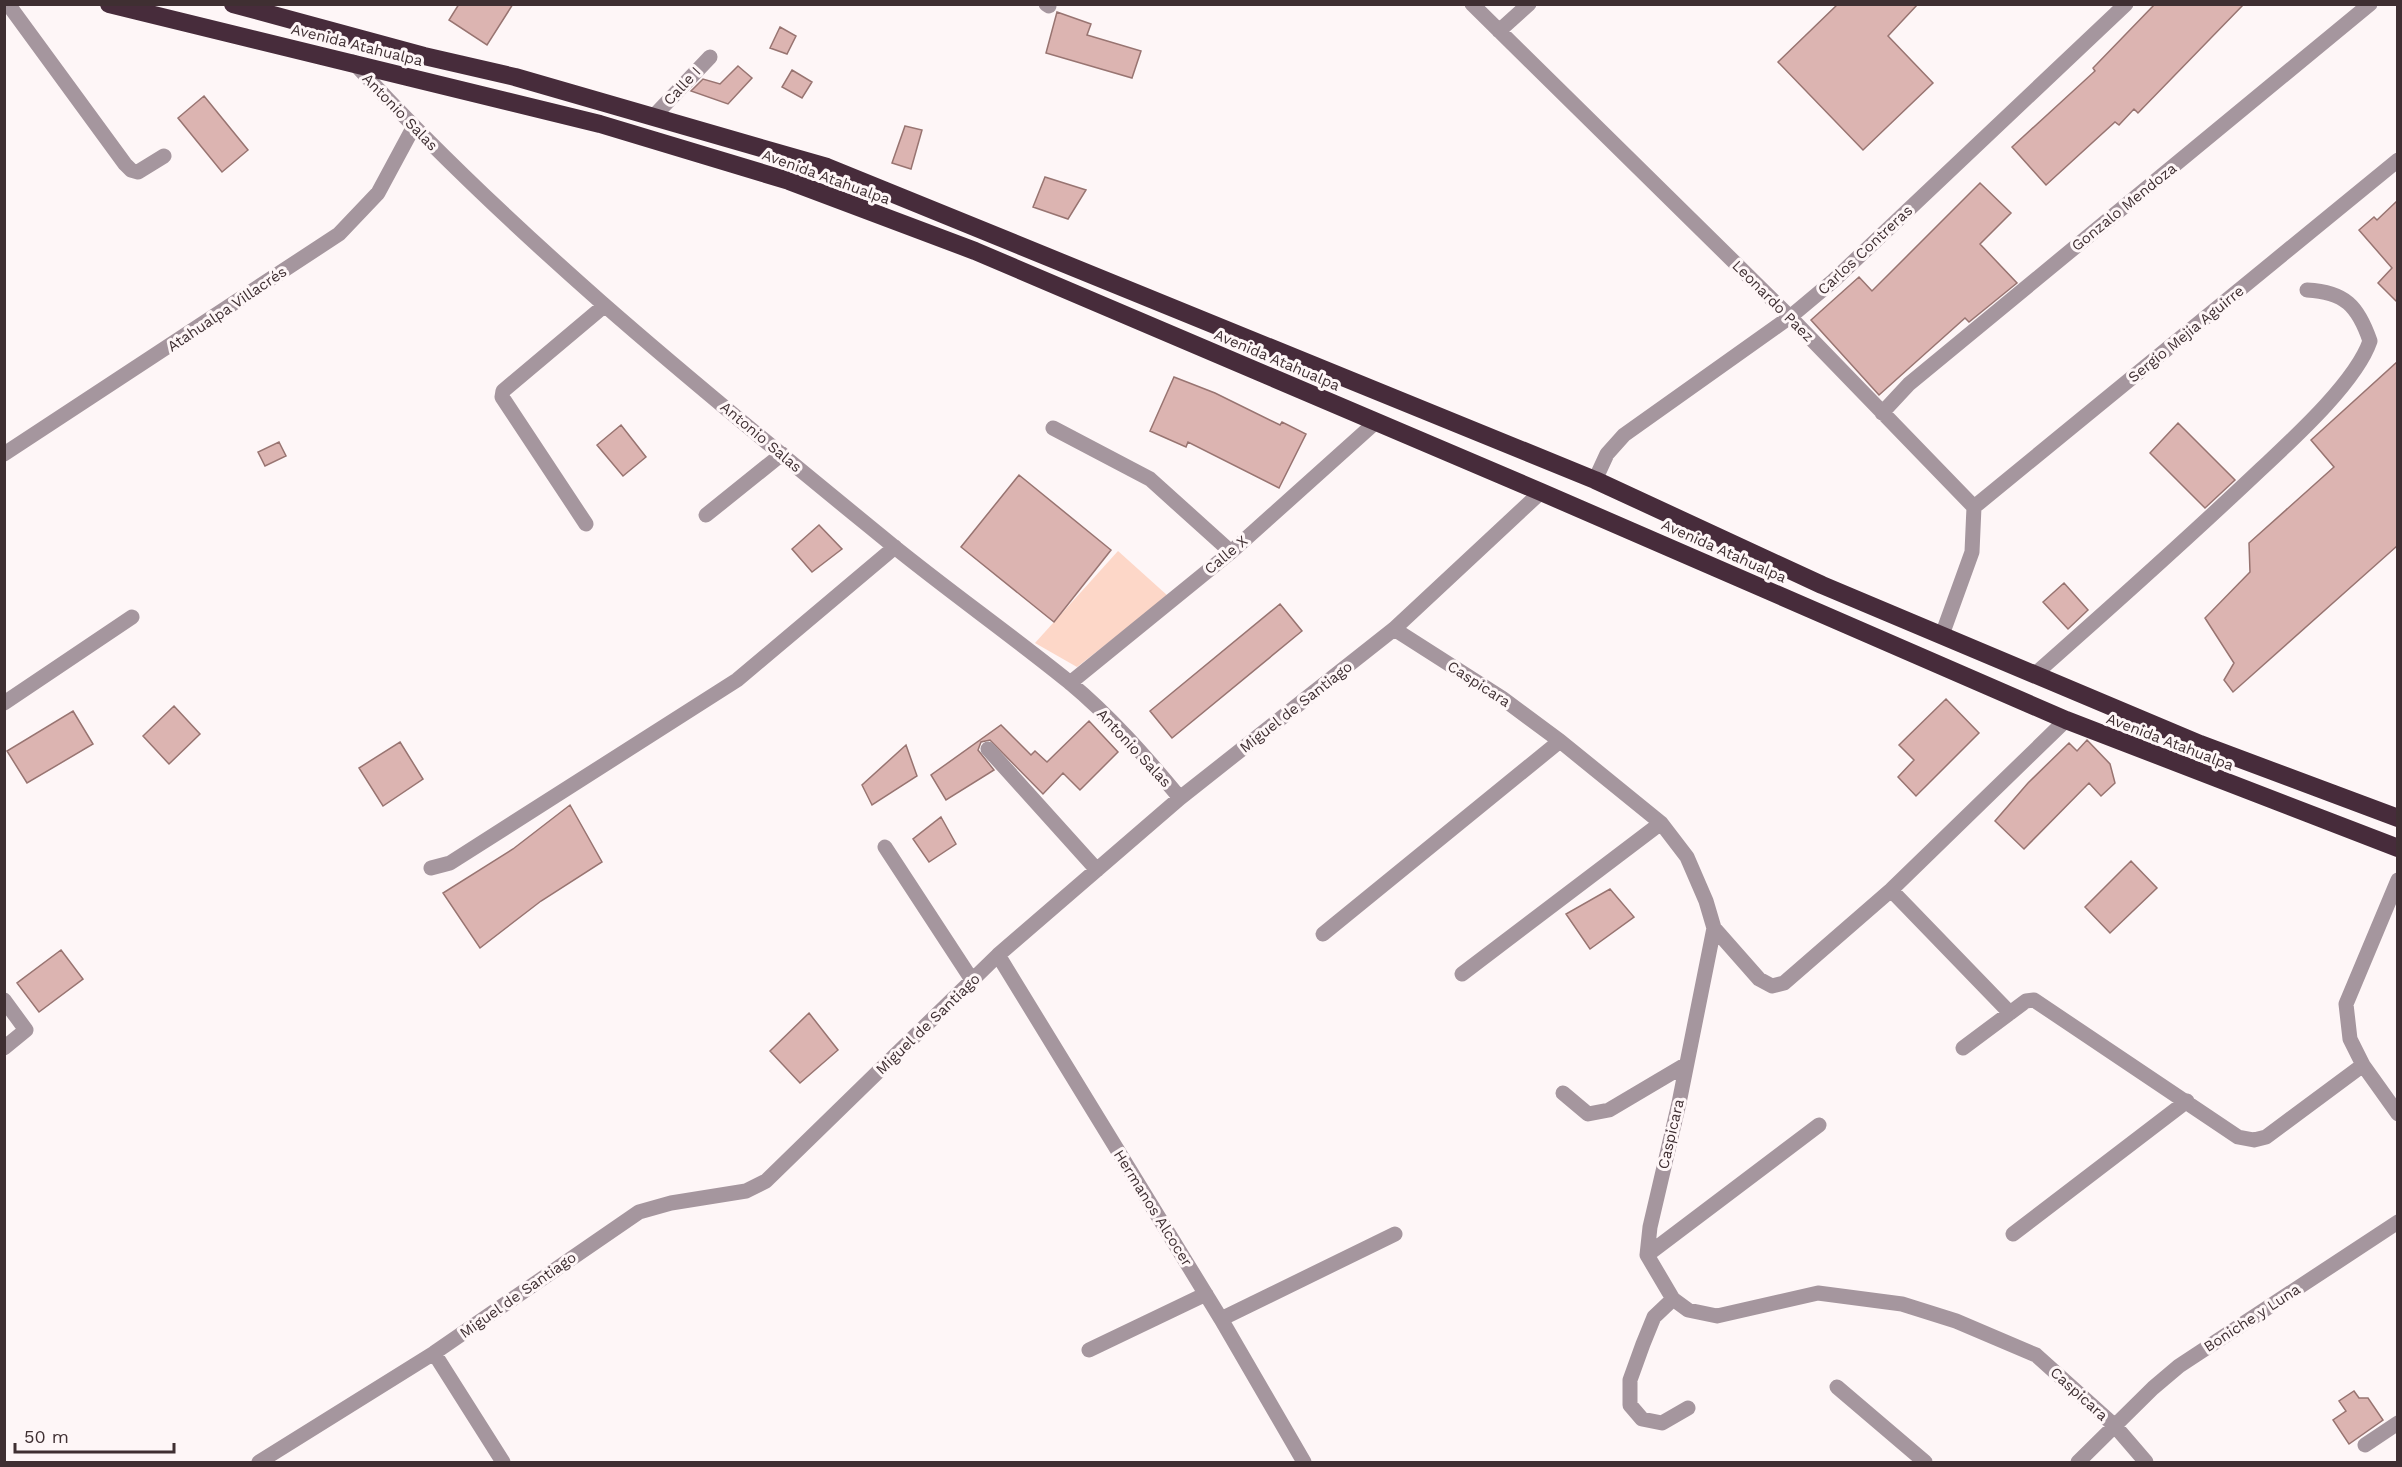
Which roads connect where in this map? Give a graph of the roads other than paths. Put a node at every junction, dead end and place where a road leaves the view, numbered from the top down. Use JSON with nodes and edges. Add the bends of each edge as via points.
{"nodes":[{"id":1,"x":8,"y":4,"type":"edge"},
{"id":2,"x":109,"y":4,"type":"edge"},
{"id":3,"x":233,"y":4,"type":"edge"},
{"id":4,"x":1472,"y":4,"type":"edge"},
{"id":5,"x":1528,"y":4,"type":"edge"},
{"id":6,"x":2126,"y":4,"type":"edge"},
{"id":7,"x":2370,"y":4,"type":"edge"},
{"id":8,"x":256,"y":8,"type":"edge"},
{"id":9,"x":1499,"y":31,"type":"junction"},
{"id":10,"x":710,"y":57,"type":"dead end"},
{"id":11,"x":353,"y":62,"type":"junction"},
{"id":12,"x":654,"y":116,"type":"junction"},
{"id":13,"x":413,"y":128,"type":"junction"},
{"id":14,"x":164,"y":156,"type":"dead end"},
{"id":15,"x":2397,"y":160,"type":"edge"},
{"id":16,"x":2307,"y":290,"type":"dead end"},
{"id":17,"x":604,"y":306,"type":"junction"},
{"id":18,"x":1790,"y":317,"type":"junction"},
{"id":19,"x":1882,"y":413,"type":"junction"},
{"id":20,"x":1377,"y":421,"type":"junction"},
{"id":21,"x":1053,"y":428,"type":"dead end"},
{"id":22,"x":4,"y":454,"type":"edge"},
{"id":23,"x":782,"y":454,"type":"junction"},
{"id":24,"x":1595,"y":480,"type":"junction"},
{"id":25,"x":1541,"y":492,"type":"junction"},
{"id":26,"x":1974,"y":507,"type":"junction"},
{"id":27,"x":706,"y":515,"type":"dead end"},
{"id":28,"x":586,"y":524,"type":"dead end"},
{"id":29,"x":895,"y":547,"type":"junction"},
{"id":30,"x":1231,"y":552,"type":"junction"},
{"id":31,"x":132,"y":616,"type":"dead end"},
{"id":32,"x":1394,"y":629,"type":"junction"},
{"id":33,"x":1942,"y":635,"type":"junction"},
{"id":34,"x":2035,"y":674,"type":"junction"},
{"id":35,"x":1071,"y":683,"type":"junction"},
{"id":36,"x":4,"y":703,"type":"edge"},
{"id":37,"x":2066,"y":720,"type":"junction"},
{"id":38,"x":1560,"y":741,"type":"junction"},
{"id":39,"x":988,"y":749,"type":"dead end"},
{"id":40,"x":1180,"y":798,"type":"junction"},
{"id":41,"x":2397,"y":818,"type":"edge"},
{"id":42,"x":1661,"y":823,"type":"junction"},
{"id":43,"x":885,"y":847,"type":"dead end"},
{"id":44,"x":2397,"y":848,"type":"edge"},
{"id":45,"x":430,"y":868,"type":"dead end"},
{"id":46,"x":1098,"y":870,"type":"junction"},
{"id":47,"x":2397,"y":880,"type":"edge"},
{"id":48,"x":1892,"y":890,"type":"junction"},
{"id":49,"x":1714,"y":928,"type":"junction"},
{"id":50,"x":1323,"y":934,"type":"dead end"},
{"id":51,"x":998,"y":955,"type":"junction"},
{"id":52,"x":1462,"y":974,"type":"dead end"},
{"id":53,"x":972,"y":980,"type":"junction"},
{"id":54,"x":4,"y":1000,"type":"edge"},
{"id":55,"x":2010,"y":1013,"type":"junction"},
{"id":56,"x":4,"y":1048,"type":"edge"},
{"id":57,"x":1963,"y":1048,"type":"dead end"},
{"id":58,"x":1685,"y":1065,"type":"junction"},
{"id":59,"x":2363,"y":1065,"type":"junction"},
{"id":60,"x":1563,"y":1093,"type":"dead end"},
{"id":61,"x":2187,"y":1101,"type":"junction"},
{"id":62,"x":2397,"y":1114,"type":"edge"},
{"id":63,"x":1820,"y":1125,"type":"dead end"},
{"id":64,"x":2397,"y":1222,"type":"edge"},
{"id":65,"x":1395,"y":1234,"type":"dead end"},
{"id":66,"x":2013,"y":1234,"type":"dead end"},
{"id":67,"x":1647,"y":1255,"type":"junction"},
{"id":68,"x":1206,"y":1294,"type":"junction"},
{"id":69,"x":1673,"y":1299,"type":"junction"},
{"id":70,"x":1221,"y":1319,"type":"junction"},
{"id":71,"x":1089,"y":1350,"type":"dead end"},
{"id":72,"x":434,"y":1353,"type":"junction"},
{"id":73,"x":1837,"y":1387,"type":"dead end"},
{"id":74,"x":1688,"y":1408,"type":"dead end"},
{"id":75,"x":2397,"y":1424,"type":"edge"},
{"id":76,"x":2115,"y":1426,"type":"junction"},
{"id":77,"x":2365,"y":1445,"type":"dead end"},
{"id":78,"x":261,"y":1462,"type":"edge"},
{"id":79,"x":503,"y":1462,"type":"edge"},
{"id":80,"x":1304,"y":1462,"type":"edge"},
{"id":81,"x":1925,"y":1462,"type":"edge"},
{"id":82,"x":2078,"y":1462,"type":"edge"},
{"id":83,"x":2146,"y":1462,"type":"edge"}],
"edges":[{"from":1,"to":14,"type":"street","via":[[131,170],[138,172]]},
{"from":2,"to":11,"type":"highway","name":"Avenida Atahualpa"},
{"from":3,"to":8,"type":"highway","name":"Avenida Atahualpa"},
{"from":4,"to":9,"type":"street","name":"Leonardo Paez"},
{"from":5,"to":9,"type":"street"},
{"from":6,"to":18,"type":"street","name":"Carlos Contreras"},
{"from":7,"to":19,"type":"street","name":"Gonzalo Mendoza","via":[[1910,384]]},
{"from":8,"to":12,"type":"highway","name":"Avenida Atahualpa"},
{"from":9,"to":18,"type":"street","name":"Leonardo Paez"},
{"from":10,"to":12,"type":"street","name":"Calle I"},
{"from":11,"to":13,"type":"street","name":"Antonio Salas"},
{"from":11,"to":20,"type":"highway","name":"Avenida Atahualpa","via":[[600,124],[789,182],[975,251]]},
{"from":12,"to":24,"type":"highway","name":"Avenida Atahualpa","via":[[827,167]]},
{"from":13,"to":17,"type":"street","name":"Antonio Salas"},
{"from":13,"to":22,"type":"street","name":"Atahualpa Villacrés","via":[[378,193],[339,234]]},
{"from":15,"to":26,"type":"street","name":"Sergio Mejia Aguirre"},
{"from":16,"to":34,"type":"street","via":[[2328,291],[2358,312],[2370,341],[2353,373],[2297,435]]},
{"from":17,"to":23,"type":"street","name":"Antonio Salas"},
{"from":17,"to":28,"type":"street","via":[[503,391],[502,397]]},
{"from":18,"to":19,"type":"street","name":"Leonardo Paez"},
{"from":18,"to":24,"type":"street","name":"Carlos Contreras","via":[[1624,435],[1607,454]]},
{"from":19,"to":26,"type":"street","name":"Leonardo Paez"},
{"from":20,"to":25,"type":"highway","name":"Avenida Atahualpa"},
{"from":20,"to":30,"type":"street","name":"Calle X"},
{"from":21,"to":30,"type":"street","via":[[1150,479]]},
{"from":23,"to":27,"type":"street"},
{"from":23,"to":29,"type":"street","name":"Antonio Salas"},
{"from":24,"to":33,"type":"highway","name":"Avenida Atahualpa","via":[[1822,585]]},
{"from":25,"to":32,"type":"street","name":"Miguel de Santiago"},
{"from":25,"to":37,"type":"highway","name":"Avenida Atahualpa"},
{"from":26,"to":33,"type":"street","via":[[1972,552]]},
{"from":29,"to":35,"type":"street","name":"Antonio Salas"},
{"from":29,"to":45,"type":"street","via":[[737,680],[450,863]]},
{"from":30,"to":35,"type":"street","name":"Calle X"},
{"from":31,"to":36,"type":"street"},
{"from":32,"to":38,"type":"street","name":"Caspicara","via":[[1502,698]]},
{"from":32,"to":40,"type":"street","name":"Miguel de Santiago"},
{"from":33,"to":34,"type":"highway","name":"Avenida Atahualpa"},
{"from":34,"to":41,"type":"highway","name":"Avenida Atahualpa","via":[[2200,744]]},
{"from":35,"to":40,"type":"street","name":"Antonio Salas","via":[[1131,740]]},
{"from":37,"to":44,"type":"highway","name":"Avenida Atahualpa"},
{"from":37,"to":48,"type":"street"},
{"from":38,"to":42,"type":"street","name":"Caspicara"},
{"from":38,"to":50,"type":"street"},
{"from":39,"to":46,"type":"street"},
{"from":40,"to":46,"type":"street","name":"Miguel de Santiago"},
{"from":42,"to":49,"type":"street","name":"Caspicara","via":[[1687,857]]},
{"from":42,"to":52,"type":"street"},
{"from":43,"to":53,"type":"street"},
{"from":46,"to":51,"type":"street","name":"Miguel de Santiago"},
{"from":47,"to":59,"type":"street","via":[[2346,1005],[2350,1039]]},
{"from":48,"to":49,"type":"street","via":[[1784,983],[1772,986],[1759,979]]},
{"from":48,"to":55,"type":"street"},
{"from":49,"to":58,"type":"street","name":"Caspicara"},
{"from":51,"to":53,"type":"street","name":"Miguel de Santiago"},
{"from":51,"to":68,"type":"street","name":"Hermanos Alcocer"},
{"from":53,"to":72,"type":"street","name":"Miguel de Santiago","via":[[766,1182],[746,1191],[639,1212]]},
{"from":54,"to":56,"type":"street","via":[[26,1030]]},
{"from":55,"to":57,"type":"street"},
{"from":55,"to":61,"type":"street","via":[[2026,1001],[2041,1003]]},
{"from":58,"to":60,"type":"street","via":[[1609,1110],[1588,1114]]},
{"from":58,"to":67,"type":"street","name":"Caspicara"},
{"from":59,"to":61,"type":"street","via":[[2266,1137],[2254,1140],[2238,1137]]},
{"from":59,"to":62,"type":"street"},
{"from":61,"to":66,"type":"street"},
{"from":63,"to":67,"type":"street"},
{"from":64,"to":76,"type":"street","name":"Boniche y Luna","via":[[2179,1366]]},
{"from":65,"to":70,"type":"street"},
{"from":67,"to":69,"type":"street"},
{"from":68,"to":70,"type":"street","name":"Hermanos Alcocer"},
{"from":68,"to":71,"type":"street"},
{"from":69,"to":74,"type":"street","via":[[1654,1317],[1643,1344],[1630,1380],[1630,1405],[1642,1419],[1662,1423]]},
{"from":69,"to":76,"type":"street","name":"Caspicara","via":[[1688,1310],[1717,1316],[1818,1293],[1902,1304],[1956,1321],[2036,1355]]},
{"from":70,"to":80,"type":"street","name":"Hermanos Alcocer"},
{"from":72,"to":78,"type":"street","name":"Miguel de Santiago"},
{"from":72,"to":79,"type":"street"},
{"from":73,"to":81,"type":"street"},
{"from":75,"to":77,"type":"street"},
{"from":76,"to":82,"type":"street","name":"Boniche y Luna"},
{"from":76,"to":83,"type":"street","name":"Caspicara"}]}
